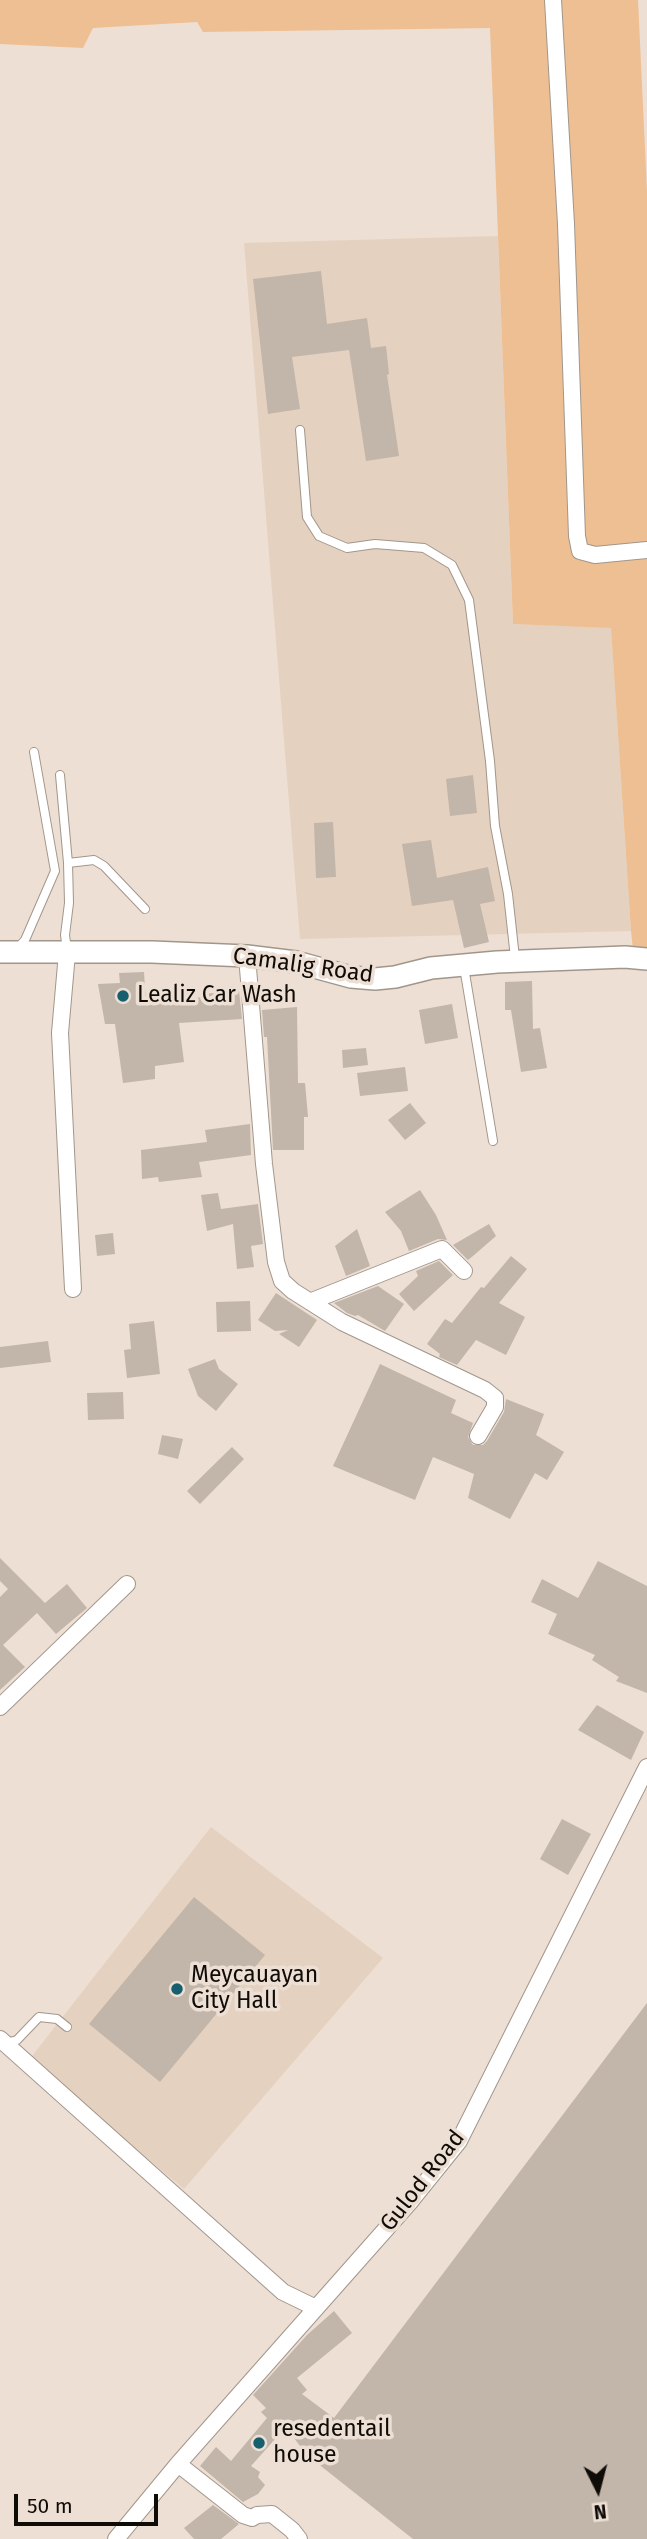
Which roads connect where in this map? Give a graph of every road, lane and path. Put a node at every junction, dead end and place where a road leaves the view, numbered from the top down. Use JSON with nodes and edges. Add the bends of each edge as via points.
{"nodes":[{"id":1,"x":553,"y":0,"type":"edge"},
{"id":2,"x":300,"y":430,"type":"dead end"},
{"id":3,"x":647,"y":550,"type":"edge"},
{"id":4,"x":34,"y":752,"type":"dead end"},
{"id":5,"x":60,"y":775,"type":"dead end"},
{"id":6,"x":68,"y":863,"type":"junction"},
{"id":7,"x":145,"y":909,"type":"dead end"},
{"id":8,"x":6,"y":953,"type":"edge"},
{"id":9,"x":67,"y":953,"type":"junction"},
{"id":10,"x":247,"y":956,"type":"junction"},
{"id":11,"x":647,"y":959,"type":"edge"},
{"id":12,"x":515,"y":961,"type":"junction"},
{"id":13,"x":464,"y":964,"type":"junction"},
{"id":14,"x":493,"y":1140,"type":"dead end"},
{"id":15,"x":464,"y":1271,"type":"dead end"},
{"id":16,"x":73,"y":1289,"type":"dead end"},
{"id":17,"x":312,"y":1301,"type":"junction"},
{"id":18,"x":478,"y":1436,"type":"dead end"},
{"id":19,"x":127,"y":1584,"type":"dead end"},
{"id":20,"x":0,"y":1707,"type":"edge"},
{"id":21,"x":647,"y":1767,"type":"edge"},
{"id":22,"x":67,"y":2027,"type":"dead end"},
{"id":23,"x":3,"y":2041,"type":"edge"},
{"id":24,"x":316,"y":2308,"type":"junction"},
{"id":25,"x":178,"y":2464,"type":"junction"},
{"id":26,"x":116,"y":2539,"type":"edge"},
{"id":27,"x":299,"y":2539,"type":"edge"}],
"edges":[{"from":1,"to":3,"type":"street","via":[[577,536],[580,551],[595,555]]},
{"from":2,"to":12,"type":"lane","via":[[307,517],[319,536],[348,548],[375,544],[424,548],[452,565],[470,600]]},
{"from":4,"to":8,"type":"lane","via":[[55,871],[25,940]]},
{"from":5,"to":6,"type":"lane"},
{"from":6,"to":7,"type":"lane","via":[[94,860]]},
{"from":6,"to":9,"type":"lane"},
{"from":8,"to":9,"type":"main road","name":"Camalig Road"},
{"from":9,"to":10,"type":"main road","name":"Camalig Road"},
{"from":9,"to":16,"type":"street","via":[[60,1033]]},
{"from":10,"to":13,"type":"main road","name":"Camalig Road","via":[[375,979]]},
{"from":10,"to":17,"type":"street","via":[[276,1262],[282,1280]]},
{"from":11,"to":12,"type":"main road","name":"Camalig Road"},
{"from":12,"to":13,"type":"main road","name":"Camalig Road"},
{"from":13,"to":14,"type":"lane"},
{"from":15,"to":17,"type":"street","via":[[442,1249]]},
{"from":17,"to":18,"type":"street","via":[[342,1322],[495,1398],[495,1408]]},
{"from":19,"to":20,"type":"street"},
{"from":21,"to":24,"type":"street","name":"Gulod Road","via":[[459,2141]]},
{"from":22,"to":23,"type":"lane","via":[[57,2019],[39,2017],[17,2040]]},
{"from":23,"to":24,"type":"street","via":[[283,2292]]},
{"from":24,"to":25,"type":"street","name":"Gulod Road"},
{"from":25,"to":26,"type":"street","name":"Gulod Road"},
{"from":25,"to":27,"type":"street","via":[[243,2515],[272,2514]]}]}
